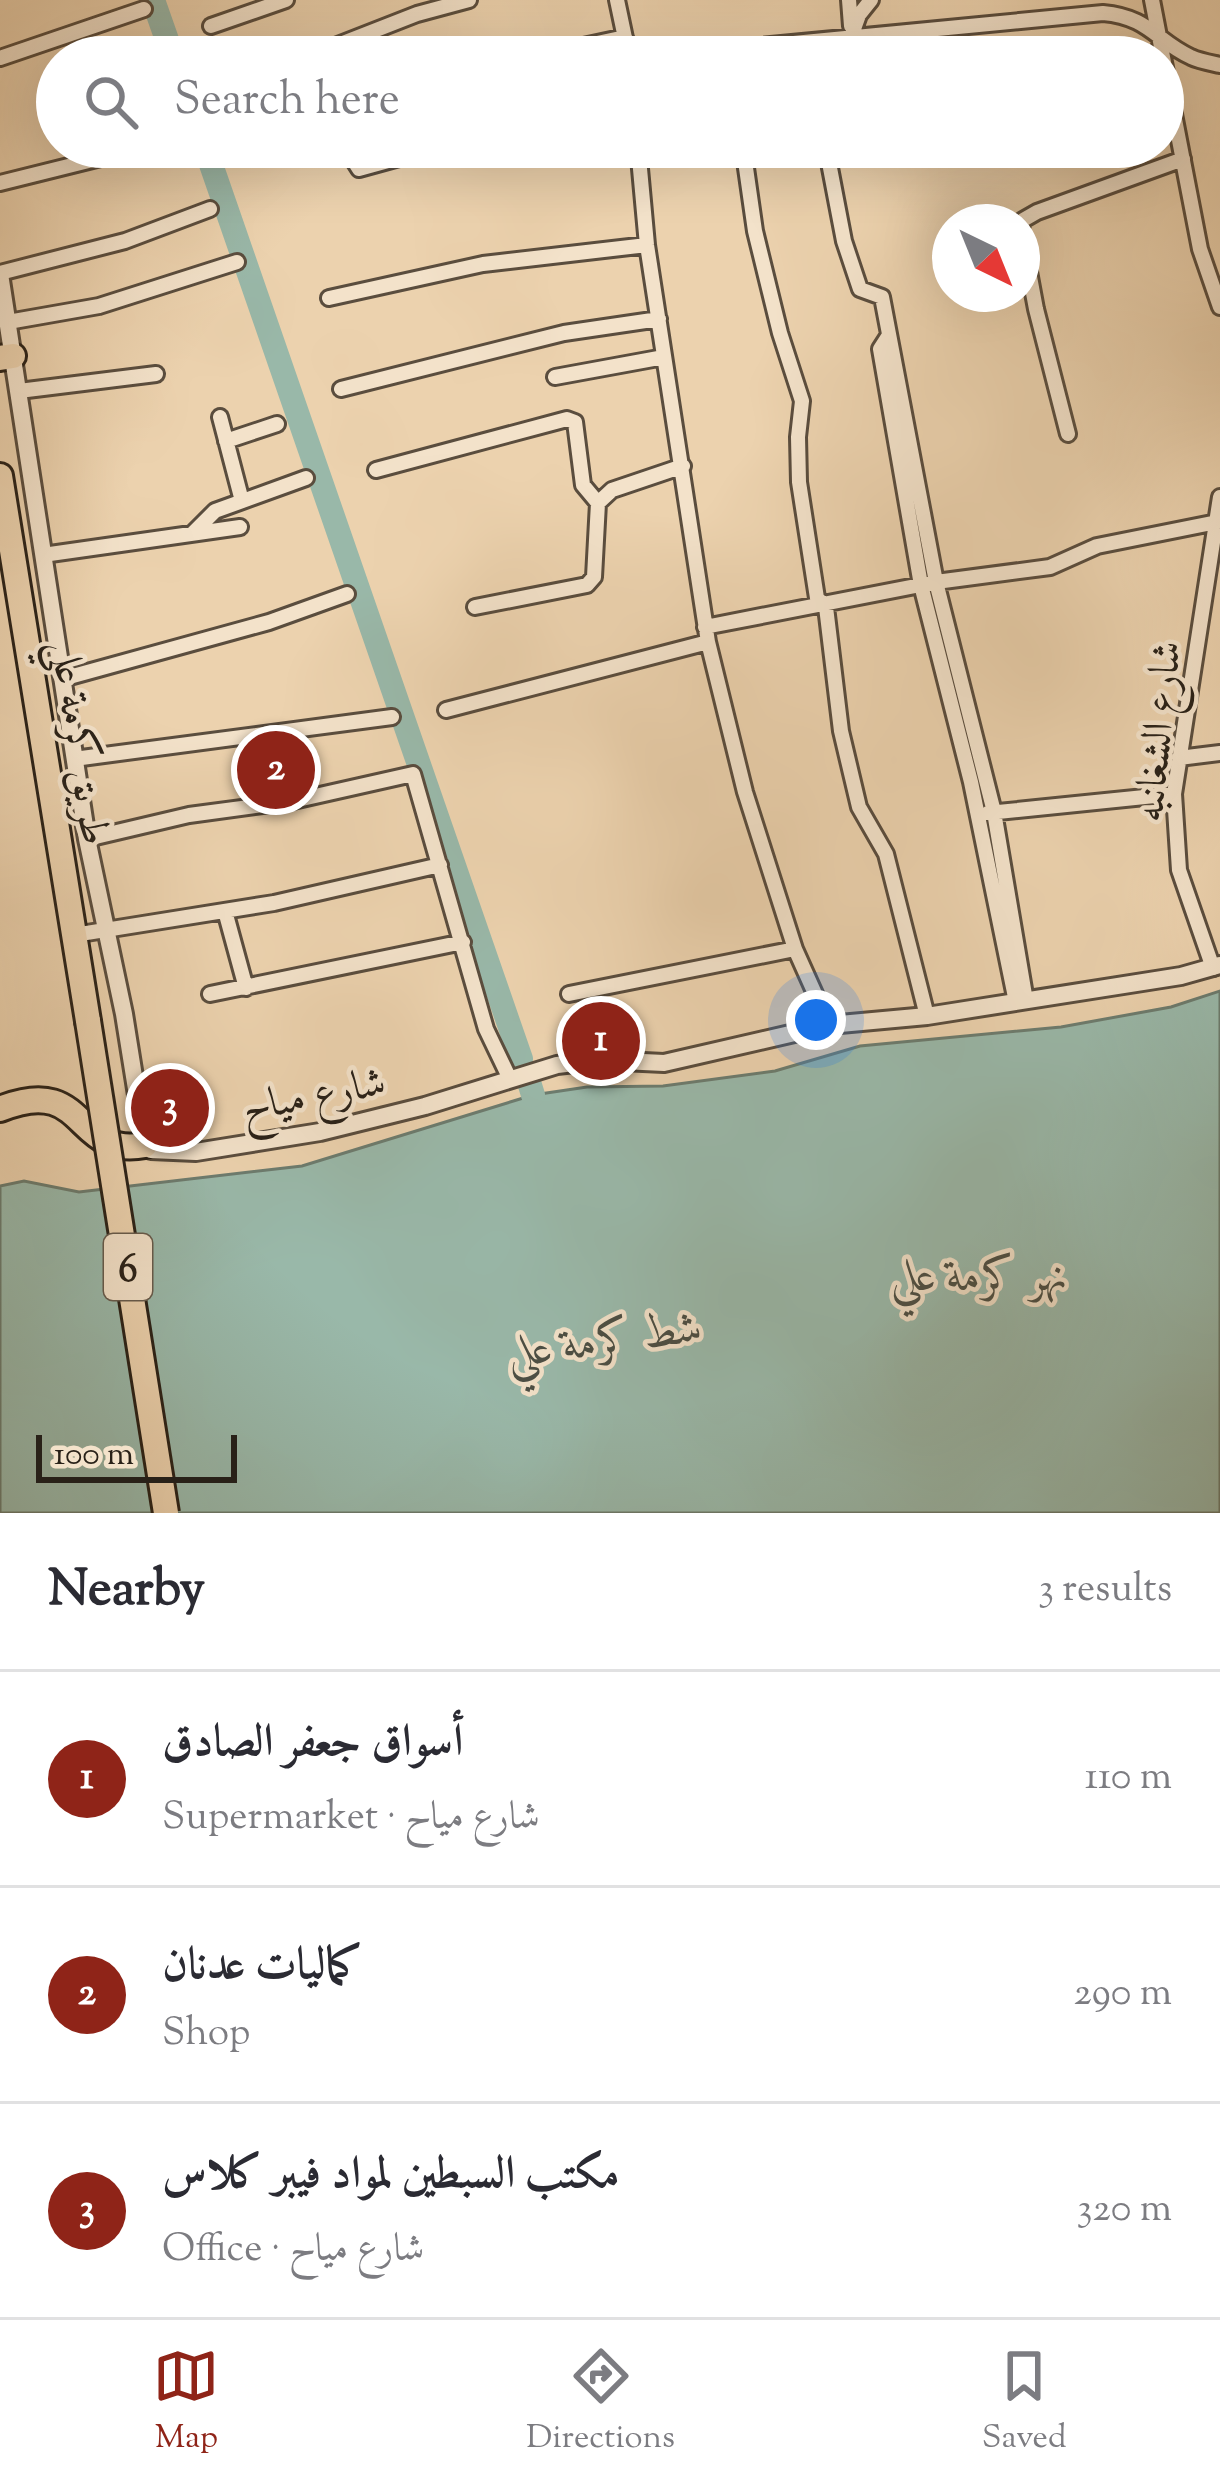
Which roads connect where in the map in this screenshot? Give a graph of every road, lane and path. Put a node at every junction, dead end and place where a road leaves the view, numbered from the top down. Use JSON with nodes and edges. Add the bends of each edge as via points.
{"nodes":[{"id":1,"x":286,"y":0,"type":"edge"},
{"id":2,"x":469,"y":0,"type":"edge"},
{"id":3,"x":617,"y":0,"type":"edge"},
{"id":4,"x":849,"y":0,"type":"edge"},
{"id":5,"x":871,"y":0,"type":"edge"},
{"id":6,"x":1034,"y":0,"type":"edge"},
{"id":7,"x":1152,"y":0,"type":"edge"},
{"id":8,"x":144,"y":9,"type":"dead end"},
{"id":9,"x":1037,"y":18,"type":"junction"},
{"id":10,"x":211,"y":26,"type":"dead end"},
{"id":11,"x":1159,"y":34,"type":"junction"},
{"id":12,"x":65,"y":36,"type":"edge"},
{"id":13,"x":361,"y":36,"type":"edge"},
{"id":14,"x":625,"y":36,"type":"edge"},
{"id":15,"x":851,"y":36,"type":"edge"},
{"id":16,"x":851,"y":36,"type":"edge"},
{"id":17,"x":861,"y":36,"type":"edge"},
{"id":18,"x":1162,"y":36,"type":"edge"},
{"id":19,"x":36,"y":46,"type":"edge"},
{"id":20,"x":1184,"y":52,"type":"edge"},
{"id":21,"x":0,"y":58,"type":"edge"},
{"id":22,"x":1220,"y":65,"type":"edge"},
{"id":23,"x":1184,"y":164,"type":"edge"},
{"id":24,"x":60,"y":168,"type":"edge"},
{"id":25,"x":640,"y":168,"type":"edge"},
{"id":26,"x":746,"y":168,"type":"edge"},
{"id":27,"x":830,"y":168,"type":"edge"},
{"id":28,"x":1158,"y":168,"type":"edge"},
{"id":29,"x":0,"y":183,"type":"edge"},
{"id":30,"x":210,"y":209,"type":"dead end"},
{"id":31,"x":1040,"y":211,"type":"edge"},
{"id":32,"x":647,"y":245,"type":"junction"},
{"id":33,"x":237,"y":262,"type":"dead end"},
{"id":34,"x":0,"y":274,"type":"edge"},
{"id":35,"x":329,"y":298,"type":"dead end"},
{"id":36,"x":1220,"y":307,"type":"edge"},
{"id":37,"x":1037,"y":312,"type":"edge"},
{"id":38,"x":658,"y":319,"type":"junction"},
{"id":39,"x":8,"y":322,"type":"junction"},
{"id":40,"x":7,"y":357,"type":"edge"},
{"id":41,"x":664,"y":357,"type":"junction"},
{"id":42,"x":156,"y":374,"type":"dead end"},
{"id":43,"x":555,"y":376,"type":"dead end"},
{"id":44,"x":341,"y":389,"type":"dead end"},
{"id":45,"x":19,"y":391,"type":"junction"},
{"id":46,"x":220,"y":417,"type":"dead end"},
{"id":47,"x":278,"y":424,"type":"dead end"},
{"id":48,"x":1067,"y":434,"type":"dead end"},
{"id":49,"x":226,"y":441,"type":"junction"},
{"id":50,"x":683,"y":466,"type":"junction"},
{"id":51,"x":376,"y":470,"type":"dead end"},
{"id":52,"x":0,"y":476,"type":"edge"},
{"id":53,"x":306,"y":478,"type":"dead end"},
{"id":54,"x":1220,"y":497,"type":"edge"},
{"id":55,"x":242,"y":501,"type":"junction"},
{"id":56,"x":598,"y":503,"type":"junction"},
{"id":57,"x":1217,"y":523,"type":"junction"},
{"id":58,"x":240,"y":527,"type":"dead end"},
{"id":59,"x":192,"y":534,"type":"junction"},
{"id":60,"x":43,"y":555,"type":"junction"},
{"id":61,"x":6,"y":567,"type":"edge"},
{"id":62,"x":928,"y":584,"type":"junction"},
{"id":63,"x":347,"y":594,"type":"dead end"},
{"id":64,"x":823,"y":603,"type":"junction"},
{"id":65,"x":475,"y":607,"type":"dead end"},
{"id":66,"x":706,"y":634,"type":"junction"},
{"id":67,"x":62,"y":679,"type":"junction"},
{"id":68,"x":446,"y":710,"type":"dead end"},
{"id":69,"x":392,"y":717,"type":"dead end"},
{"id":70,"x":1220,"y":753,"type":"edge"},
{"id":71,"x":1179,"y":758,"type":"junction"},
{"id":72,"x":74,"y":759,"type":"junction"},
{"id":73,"x":1174,"y":794,"type":"junction"},
{"id":74,"x":994,"y":812,"type":"junction"},
{"id":75,"x":977,"y":815,"type":"junction"},
{"id":76,"x":87,"y":839,"type":"junction"},
{"id":77,"x":440,"y":865,"type":"junction"},
{"id":78,"x":225,"y":911,"type":"junction"},
{"id":79,"x":105,"y":930,"type":"junction"},
{"id":80,"x":74,"y":935,"type":"junction"},
{"id":81,"x":463,"y":942,"type":"junction"},
{"id":82,"x":795,"y":949,"type":"junction"},
{"id":83,"x":1217,"y":966,"type":"edge"},
{"id":84,"x":246,"y":988,"type":"junction"},
{"id":85,"x":210,"y":994,"type":"dead end"},
{"id":86,"x":569,"y":994,"type":"dead end"},
{"id":87,"x":1021,"y":1001,"type":"junction"},
{"id":88,"x":927,"y":1016,"type":"junction"},
{"id":89,"x":830,"y":1025,"type":"junction"},
{"id":90,"x":508,"y":1077,"type":"junction"},
{"id":91,"x":0,"y":1109,"type":"edge"},
{"id":92,"x":146,"y":1144,"type":"junction"},
{"id":93,"x":166,"y":1513,"type":"edge"}],
"edges":[{"from":1,"to":10,"type":"street"},
{"from":2,"to":13,"type":"street"},
{"from":3,"to":14,"type":"street"},
{"from":4,"to":15,"type":"street"},
{"from":5,"to":16,"type":"street"},
{"from":6,"to":9,"type":"street"},
{"from":7,"to":11,"type":"street"},
{"from":8,"to":12,"type":"street"},
{"from":9,"to":11,"type":"street","via":[[1124,15]]},
{"from":9,"to":17,"type":"street"},
{"from":11,"to":18,"type":"street"},
{"from":19,"to":21,"type":"street"},
{"from":20,"to":22,"type":"street"},
{"from":23,"to":36,"type":"street"},
{"from":24,"to":29,"type":"street"},
{"from":25,"to":32,"type":"street"},
{"from":26,"to":64,"type":"street","via":[[755,231],[802,400],[799,482]]},
{"from":27,"to":62,"type":"street","via":[[860,289],[882,297]]},
{"from":28,"to":31,"type":"street"},
{"from":30,"to":34,"type":"street"},
{"from":32,"to":35,"type":"street","via":[[483,265]]},
{"from":32,"to":38,"type":"street"},
{"from":33,"to":39,"type":"street","via":[[99,306]]},
{"from":34,"to":39,"type":"street"},
{"from":37,"to":48,"type":"street"},
{"from":38,"to":41,"type":"street"},
{"from":38,"to":44,"type":"street","via":[[564,332]]},
{"from":39,"to":40,"type":"street"},
{"from":40,"to":45,"type":"street"},
{"from":41,"to":43,"type":"street"},
{"from":41,"to":50,"type":"street"},
{"from":42,"to":45,"type":"street"},
{"from":45,"to":60,"type":"street"},
{"from":46,"to":49,"type":"street"},
{"from":47,"to":49,"type":"street"},
{"from":49,"to":55,"type":"street"},
{"from":50,"to":56,"type":"street","via":[[612,490]]},
{"from":50,"to":66,"type":"street"},
{"from":51,"to":56,"type":"street","via":[[567,419],[575,422],[583,485]]},
{"from":52,"to":61,"type":"highway","name":"طريق كرمة علي","number":"6"},
{"from":53,"to":55,"type":"street"},
{"from":54,"to":57,"type":"street","name":"شارع الشغانبه"},
{"from":55,"to":59,"type":"street","via":[[214,511]]},
{"from":56,"to":65,"type":"street","via":[[594,577],[586,585]]},
{"from":57,"to":62,"type":"street","via":[[1097,546],[1050,567]]},
{"from":57,"to":71,"type":"street","name":"شارع الشغانبه"},
{"from":58,"to":59,"type":"street"},
{"from":59,"to":60,"type":"street"},
{"from":60,"to":67,"type":"street"},
{"from":61,"to":80,"type":"highway","name":"طريق كرمة علي","number":"6"},
{"from":62,"to":64,"type":"street"},
{"from":62,"to":74,"type":"street"},
{"from":62,"to":75,"type":"street"},
{"from":63,"to":67,"type":"street"},
{"from":64,"to":66,"type":"street"},
{"from":64,"to":88,"type":"street","via":[[859,807],[886,854]]},
{"from":66,"to":68,"type":"street"},
{"from":66,"to":82,"type":"street"},
{"from":67,"to":72,"type":"street"},
{"from":69,"to":72,"type":"street"},
{"from":70,"to":71,"type":"street"},
{"from":71,"to":73,"type":"street","name":"شارع الشغانبه"},
{"from":72,"to":76,"type":"street"},
{"from":73,"to":74,"type":"street"},
{"from":73,"to":83,"type":"street","name":"شارع الشغانبه","via":[[1179,870]]},
{"from":74,"to":75,"type":"street"},
{"from":74,"to":87,"type":"street"},
{"from":75,"to":87,"type":"street"},
{"from":76,"to":77,"type":"street","via":[[413,774]]},
{"from":76,"to":79,"type":"street"},
{"from":77,"to":78,"type":"street"},
{"from":77,"to":81,"type":"street"},
{"from":78,"to":79,"type":"street"},
{"from":78,"to":84,"type":"street"},
{"from":79,"to":80,"type":"street"},
{"from":79,"to":92,"type":"street"},
{"from":80,"to":93,"type":"highway","name":"طريق كرمة علي","number":"6","bridge":true},
{"from":81,"to":84,"type":"street"},
{"from":81,"to":90,"type":"street"},
{"from":82,"to":86,"type":"street"},
{"from":82,"to":89,"type":"street"},
{"from":83,"to":87,"type":"street","name":"شارع مياح"},
{"from":84,"to":85,"type":"street"},
{"from":87,"to":88,"type":"street","name":"شارع مياح"},
{"from":88,"to":89,"type":"street","name":"شارع مياح"},
{"from":89,"to":90,"type":"street","name":"شارع مياح","via":[[664,1063],[601,1060]]},
{"from":90,"to":92,"type":"street","name":"شارع مياح","via":[[320,1132],[182,1153]]},
{"from":91,"to":92,"type":"highway","via":[[52,1099],[106,1143]]}]}
